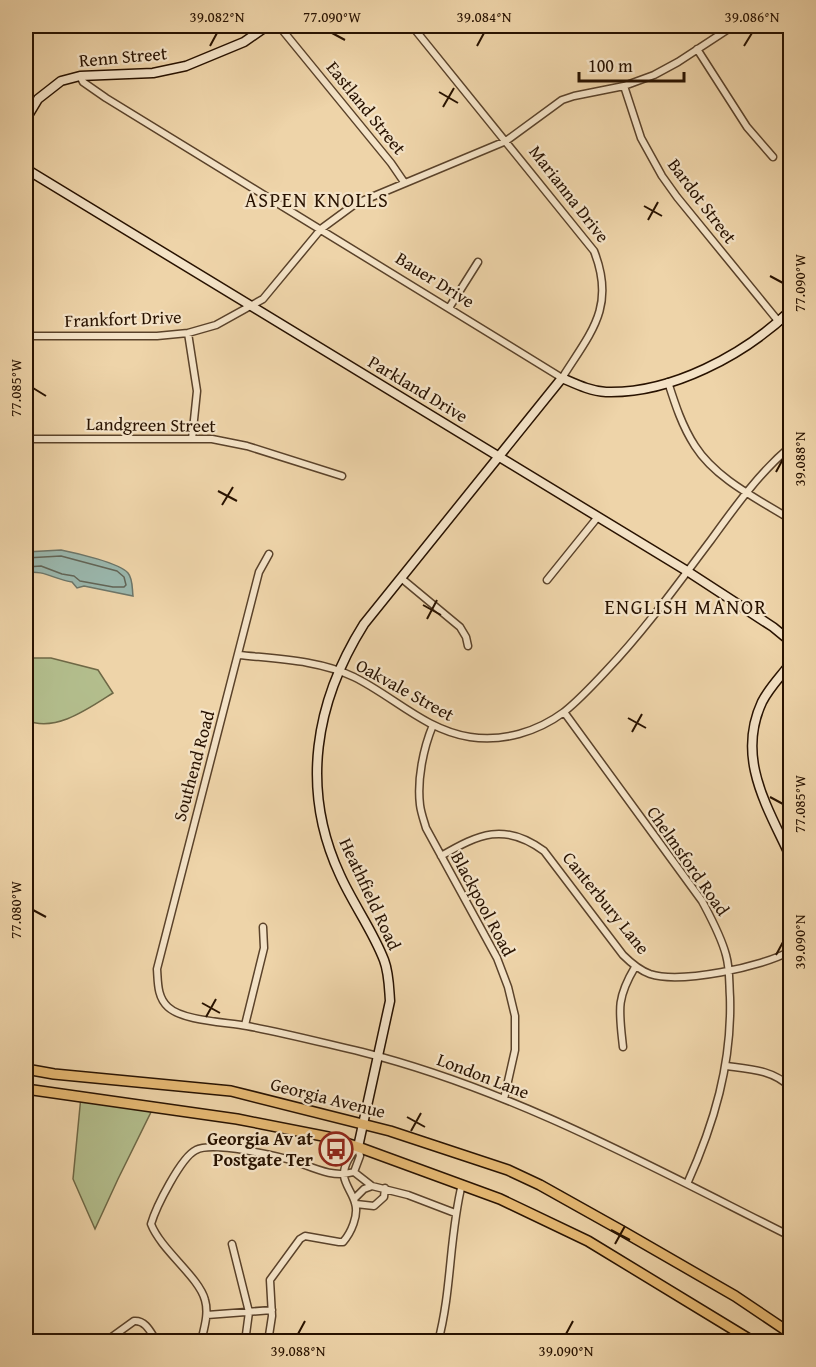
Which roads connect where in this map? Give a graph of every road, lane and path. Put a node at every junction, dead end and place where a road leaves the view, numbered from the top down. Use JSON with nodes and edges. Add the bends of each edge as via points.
{"nodes":[{"id":1,"x":267,"y":26,"type":"edge"},
{"id":2,"x":279,"y":26,"type":"edge"},
{"id":3,"x":412,"y":26,"type":"edge"},
{"id":4,"x":733,"y":26,"type":"edge"},
{"id":5,"x":697,"y":49,"type":"junction"},
{"id":6,"x":80,"y":76,"type":"junction"},
{"id":7,"x":624,"y":86,"type":"junction"},
{"id":8,"x":26,"y":119,"type":"edge"},
{"id":9,"x":506,"y":141,"type":"junction"},
{"id":10,"x":773,"y":157,"type":"dead end"},
{"id":11,"x":26,"y":169,"type":"edge"},
{"id":12,"x":404,"y":182,"type":"junction"},
{"id":13,"x":321,"y":229,"type":"junction"},
{"id":14,"x":478,"y":262,"type":"dead end"},
{"id":15,"x":252,"y":306,"type":"junction"},
{"id":16,"x":449,"y":308,"type":"junction"},
{"id":17,"x":790,"y":311,"type":"edge"},
{"id":18,"x":779,"y":322,"type":"junction"},
{"id":19,"x":188,"y":333,"type":"junction"},
{"id":20,"x":26,"y":336,"type":"edge"},
{"id":21,"x":562,"y":378,"type":"junction"},
{"id":22,"x":668,"y":382,"type":"junction"},
{"id":23,"x":192,"y":438,"type":"junction"},
{"id":24,"x":26,"y":439,"type":"edge"},
{"id":25,"x":790,"y":447,"type":"edge"},
{"id":26,"x":498,"y":457,"type":"junction"},
{"id":27,"x":342,"y":476,"type":"dead end"},
{"id":28,"x":747,"y":492,"type":"junction"},
{"id":29,"x":597,"y":518,"type":"junction"},
{"id":30,"x":790,"y":519,"type":"edge"},
{"id":31,"x":268,"y":554,"type":"dead end"},
{"id":32,"x":687,"y":571,"type":"junction"},
{"id":33,"x":400,"y":578,"type":"junction"},
{"id":34,"x":547,"y":580,"type":"dead end"},
{"id":35,"x":790,"y":641,"type":"edge"},
{"id":36,"x":468,"y":646,"type":"dead end"},
{"id":37,"x":239,"y":655,"type":"junction"},
{"id":38,"x":790,"y":664,"type":"edge"},
{"id":39,"x":338,"y":670,"type":"junction"},
{"id":40,"x":564,"y":712,"type":"junction"},
{"id":41,"x":433,"y":725,"type":"junction"},
{"id":42,"x":441,"y":856,"type":"junction"},
{"id":43,"x":790,"y":856,"type":"edge"},
{"id":44,"x":263,"y":927,"type":"dead end"},
{"id":45,"x":790,"y":951,"type":"edge"},
{"id":46,"x":635,"y":967,"type":"junction"},
{"id":47,"x":729,"y":971,"type":"junction"},
{"id":48,"x":158,"y":987,"type":"joint"},
{"id":49,"x":245,"y":1025,"type":"junction"},
{"id":50,"x":623,"y":1047,"type":"dead end"},
{"id":51,"x":378,"y":1056,"type":"junction"},
{"id":52,"x":727,"y":1066,"type":"junction"},
{"id":53,"x":26,"y":1067,"type":"edge"},
{"id":54,"x":790,"y":1087,"type":"edge"},
{"id":55,"x":26,"y":1089,"type":"edge"},
{"id":56,"x":504,"y":1099,"type":"junction"},
{"id":57,"x":363,"y":1123,"type":"junction"},
{"id":58,"x":358,"y":1147,"type":"junction"},
{"id":59,"x":354,"y":1172,"type":"junction"},
{"id":60,"x":344,"y":1175,"type":"junction"},
{"id":61,"x":463,"y":1184,"type":"junction"},
{"id":62,"x":687,"y":1184,"type":"junction"},
{"id":63,"x":372,"y":1186,"type":"junction"},
{"id":64,"x":385,"y":1188,"type":"junction"},
{"id":65,"x":355,"y":1202,"type":"junction"},
{"id":66,"x":455,"y":1212,"type":"junction"},
{"id":67,"x":790,"y":1236,"type":"edge"},
{"id":68,"x":232,"y":1244,"type":"dead end"},
{"id":69,"x":272,"y":1310,"type":"junction"},
{"id":70,"x":249,"y":1312,"type":"junction"},
{"id":71,"x":207,"y":1315,"type":"junction"},
{"id":72,"x":790,"y":1333,"type":"edge"},
{"id":73,"x":105,"y":1341,"type":"edge"},
{"id":74,"x":157,"y":1341,"type":"edge"},
{"id":75,"x":201,"y":1341,"type":"edge"},
{"id":76,"x":245,"y":1341,"type":"edge"},
{"id":77,"x":268,"y":1341,"type":"edge"},
{"id":78,"x":438,"y":1341,"type":"edge"},
{"id":79,"x":753,"y":1341,"type":"edge"}],
"edges":[{"from":1,"to":6,"type":"street","name":"Renn Street","via":[[244,42],[186,66],[153,73]]},
{"from":2,"to":12,"type":"street","name":"Eastland Street"},
{"from":3,"to":9,"type":"street","name":"Marianna Drive"},
{"from":4,"to":5,"type":"street","name":"Frankfort Drive"},
{"from":5,"to":7,"type":"street","name":"Frankfort Drive","via":[[654,75]]},
{"from":5,"to":10,"type":"street","via":[[747,127]]},
{"from":6,"to":8,"type":"street","name":"Renn Street","via":[[61,81],[45,92]]},
{"from":6,"to":13,"type":"street","name":"Bauer Drive","via":[[82,82],[106,98]]},
{"from":7,"to":9,"type":"street","name":"Frankfort Drive","via":[[562,100]]},
{"from":7,"to":18,"type":"street","name":"Bardot Street","via":[[640,138],[662,176]]},
{"from":9,"to":12,"type":"street","name":"Frankfort Drive"},
{"from":9,"to":21,"type":"street","name":"Marianna Drive","via":[[586,238],[601,268],[601,312]]},
{"from":11,"to":15,"type":"street","name":"Parkland Drive"},
{"from":12,"to":13,"type":"street","name":"Frankfort Drive","via":[[355,204]]},
{"from":13,"to":15,"type":"street","name":"Frankfort Drive","via":[[276,285]]},
{"from":13,"to":16,"type":"street","name":"Bauer Drive"},
{"from":14,"to":16,"type":"street"},
{"from":15,"to":19,"type":"street","name":"Frankfort Drive","via":[[216,325]]},
{"from":15,"to":26,"type":"street","name":"Parkland Drive"},
{"from":16,"to":21,"type":"street","name":"Bauer Drive"},
{"from":17,"to":18,"type":"street","name":"Bauer Drive"},
{"from":18,"to":22,"type":"street","name":"Bauer Drive","via":[[722,361]]},
{"from":19,"to":20,"type":"street","name":"Frankfort Drive"},
{"from":19,"to":23,"type":"street","via":[[196,391]]},
{"from":21,"to":22,"type":"street","name":"Bauer Drive","via":[[606,392]]},
{"from":21,"to":26,"type":"street","name":"Marianna Drive"},
{"from":22,"to":28,"type":"street","via":[[695,447],[713,468]]},
{"from":23,"to":24,"type":"street","name":"Landgreen Street"},
{"from":23,"to":27,"type":"street","name":"Landgreen Street","via":[[248,446]]},
{"from":25,"to":28,"type":"street","name":"Oakvale Street"},
{"from":26,"to":29,"type":"street","name":"Parkland Drive"},
{"from":26,"to":33,"type":"street","name":"Heathfield Road"},
{"from":28,"to":30,"type":"street"},
{"from":28,"to":32,"type":"street","name":"Oakvale Street"},
{"from":29,"to":32,"type":"street","name":"Parkland Drive"},
{"from":29,"to":34,"type":"street"},
{"from":31,"to":37,"type":"street","name":"Southend Road","via":[[259,572]]},
{"from":32,"to":35,"type":"street","name":"Parkland Drive"},
{"from":32,"to":40,"type":"street","name":"Oakvale Street","via":[[627,649]]},
{"from":33,"to":36,"type":"street","via":[[460,627]]},
{"from":33,"to":39,"type":"street","name":"Heathfield Road","via":[[364,624]]},
{"from":37,"to":39,"type":"street","name":"Oakvale Street"},
{"from":37,"to":48,"type":"street","name":"Southend Road","via":[[157,969]]},
{"from":38,"to":43,"type":"street","via":[[763,701],[753,728],[751,757],[756,781]]},
{"from":39,"to":41,"type":"street","name":"Oakvale Street"},
{"from":39,"to":51,"type":"street","name":"Heathfield Road","via":[[324,708],[317,751],[318,798],[324,834],[339,874],[384,960],[389,978],[390,1000]]},
{"from":40,"to":41,"type":"street","name":"Oakvale Street","via":[[534,729],[504,737],[458,735]]},
{"from":40,"to":47,"type":"street","name":"Chelmsford Road","via":[[702,901],[718,930]]},
{"from":41,"to":42,"type":"street","name":"Blackpool Road","via":[[423,759],[420,806]]},
{"from":42,"to":46,"type":"street","name":"Canterbury Lane","via":[[480,836],[504,833],[529,840],[544,850]]},
{"from":42,"to":56,"type":"street","name":"Blackpool Road","via":[[497,958],[508,987],[515,1050]]},
{"from":44,"to":49,"type":"street","via":[[264,948]]},
{"from":45,"to":47,"type":"street","name":"Canterbury Lane"},
{"from":46,"to":47,"type":"street","name":"Canterbury Lane","via":[[669,977]]},
{"from":46,"to":50,"type":"street","via":[[620,999]]},
{"from":47,"to":52,"type":"street","name":"Chelmsford Road","via":[[731,1019]]},
{"from":48,"to":49,"type":"street","name":"London Lane","via":[[169,1008],[184,1016]]},
{"from":49,"to":51,"type":"street","name":"London Lane"},
{"from":51,"to":56,"type":"street","name":"London Lane"},
{"from":51,"to":57,"type":"street","name":"Heathfield Road"},
{"from":52,"to":54,"type":"street","via":[[768,1073]]},
{"from":52,"to":62,"type":"street","name":"Chelmsford Road","via":[[715,1115]]},
{"from":53,"to":57,"type":"main road","name":"Georgia Avenue","via":[[231,1091]]},
{"from":55,"to":58,"type":"main road","name":"Georgia Avenue","via":[[237,1119]]},
{"from":56,"to":62,"type":"street","name":"London Lane"},
{"from":57,"to":58,"type":"street","name":"Heathfield Road"},
{"from":57,"to":72,"type":"main road","name":"Georgia Avenue","via":[[508,1170],[540,1185],[735,1296]]},
{"from":58,"to":59,"type":"street","via":[[360,1156]]},
{"from":58,"to":60,"type":"street","via":[[351,1153]]},
{"from":58,"to":61,"type":"main road","name":"Georgia Avenue"},
{"from":59,"to":60,"type":"street"},
{"from":59,"to":63,"type":"street"},
{"from":60,"to":65,"type":"street"},
{"from":60,"to":71,"type":"street","via":[[247,1151],[201,1148],[192,1152],[151,1224],[205,1298]]},
{"from":61,"to":66,"type":"street"},
{"from":61,"to":79,"type":"main road","name":"Georgia Avenue","via":[[588,1241]]},
{"from":62,"to":67,"type":"street","name":"London Lane"},
{"from":63,"to":64,"type":"street"},
{"from":63,"to":65,"type":"street","via":[[364,1189]]},
{"from":64,"to":65,"type":"street","via":[[384,1197],[374,1206]]},
{"from":64,"to":66,"type":"street"},
{"from":65,"to":69,"type":"street","via":[[353,1224],[343,1242],[305,1236],[293,1247],[270,1280]]},
{"from":66,"to":78,"type":"street","via":[[448,1299]]},
{"from":68,"to":70,"type":"street"},
{"from":69,"to":70,"type":"street"},
{"from":69,"to":77,"type":"street"},
{"from":70,"to":71,"type":"street"},
{"from":70,"to":76,"type":"street"},
{"from":71,"to":75,"type":"street"},
{"from":73,"to":74,"type":"street","via":[[140,1321]]}]}
